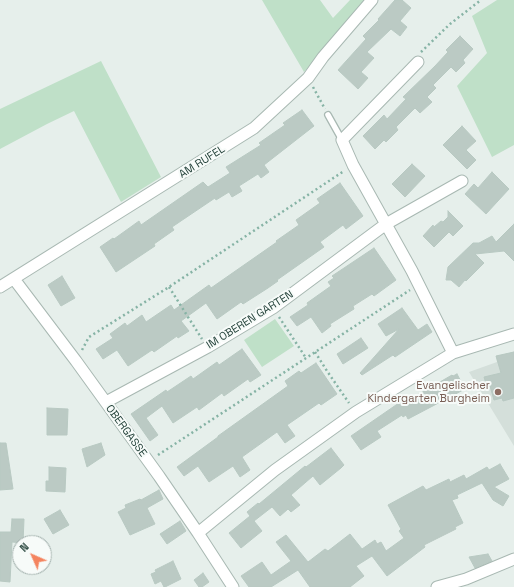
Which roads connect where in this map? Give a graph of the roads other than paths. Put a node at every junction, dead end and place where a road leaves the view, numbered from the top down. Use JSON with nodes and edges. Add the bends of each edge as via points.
{"nodes":[{"id":1,"x":372,"y":0,"type":"edge"},
{"id":2,"x":418,"y":62,"type":"road end"},
{"id":3,"x":328,"y":115,"type":"road end"},
{"id":4,"x":342,"y":140,"type":"junction"},
{"id":5,"x":462,"y":181,"type":"dead end"},
{"id":6,"x":386,"y":224,"type":"junction"},
{"id":7,"x":14,"y":279,"type":"junction"},
{"id":8,"x":0,"y":287,"type":"edge"},
{"id":9,"x":514,"y":334,"type":"edge"},
{"id":10,"x":453,"y":354,"type":"junction"},
{"id":11,"x":106,"y":402,"type":"junction"},
{"id":12,"x":198,"y":533,"type":"junction"},
{"id":13,"x":514,"y":559,"type":"edge"},
{"id":14,"x":233,"y":587,"type":"edge"},
{"id":15,"x":437,"y":587,"type":"edge"}],
"edges":[{"from":1,"to":7,"type":"street","name":"AM RUFEL","via":[[308,78],[254,128]]},
{"from":2,"to":4,"type":"street"},
{"from":3,"to":4,"type":"lane"},
{"from":4,"to":6,"type":"street"},
{"from":5,"to":6,"type":"street","name":"IM OBEREN GARTEN"},
{"from":6,"to":10,"type":"street"},
{"from":6,"to":11,"type":"street","name":"IM OBEREN GARTEN","via":[[273,308],[208,347]]},
{"from":7,"to":8,"type":"street","name":"AM RUFEL"},
{"from":7,"to":11,"type":"street","name":"OBERGASSE"},
{"from":9,"to":10,"type":"street"},
{"from":10,"to":12,"type":"street","via":[[356,412],[275,470]]},
{"from":11,"to":12,"type":"street","name":"OBERGASSE"},
{"from":12,"to":14,"type":"street","name":"OBERGASSE"},
{"from":13,"to":15,"type":"street","via":[[466,579]]}]}
